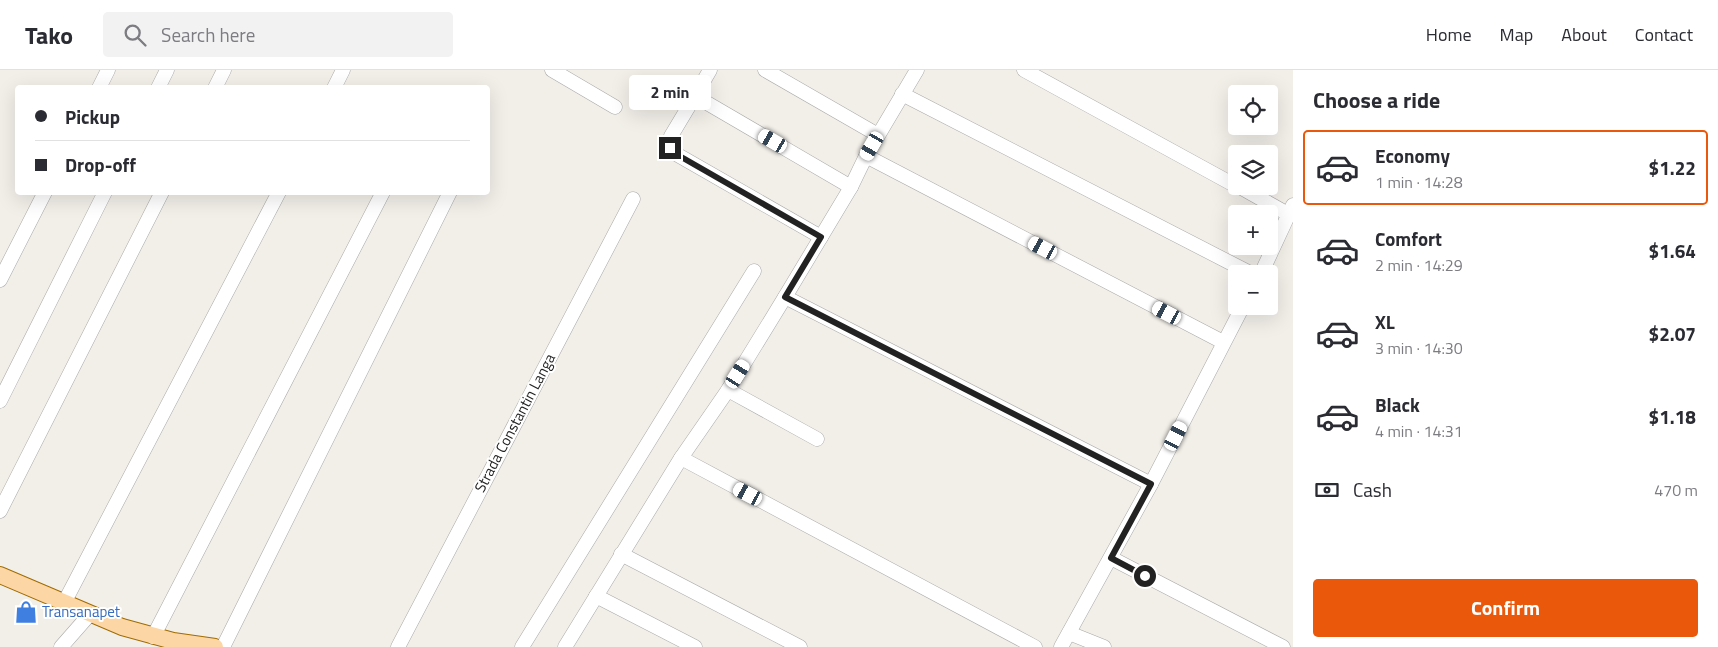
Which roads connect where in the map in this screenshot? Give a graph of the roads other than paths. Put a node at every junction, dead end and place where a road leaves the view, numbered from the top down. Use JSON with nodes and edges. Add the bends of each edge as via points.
{"nodes":[{"id":1,"x":108,"y":70,"type":"edge"},
{"id":2,"x":167,"y":70,"type":"edge"},
{"id":3,"x":224,"y":70,"type":"edge"},
{"id":4,"x":344,"y":70,"type":"edge"},
{"id":5,"x":552,"y":70,"type":"edge"},
{"id":6,"x":710,"y":70,"type":"edge"},
{"id":7,"x":765,"y":70,"type":"edge"},
{"id":8,"x":917,"y":70,"type":"edge"},
{"id":9,"x":1024,"y":70,"type":"edge"},
{"id":10,"x":100,"y":85,"type":"edge"},
{"id":11,"x":160,"y":85,"type":"edge"},
{"id":12,"x":216,"y":85,"type":"edge"},
{"id":13,"x":336,"y":85,"type":"edge"},
{"id":14,"x":902,"y":94,"type":"junction"},
{"id":15,"x":695,"y":96,"type":"junction"},
{"id":16,"x":615,"y":107,"type":"dead end"},
{"id":17,"x":878,"y":135,"type":"junction"},
{"id":18,"x":866,"y":156,"type":"junction"},
{"id":19,"x":1228,"y":181,"type":"edge"},
{"id":20,"x":851,"y":187,"type":"junction"},
{"id":21,"x":43,"y":195,"type":"edge"},
{"id":22,"x":103,"y":195,"type":"edge"},
{"id":23,"x":160,"y":195,"type":"edge"},
{"id":24,"x":277,"y":195,"type":"edge"},
{"id":25,"x":381,"y":195,"type":"edge"},
{"id":26,"x":448,"y":195,"type":"edge"},
{"id":27,"x":1258,"y":195,"type":"edge"},
{"id":28,"x":633,"y":199,"type":"dead end"},
{"id":29,"x":1291,"y":209,"type":"edge"},
{"id":30,"x":821,"y":237,"type":"junction"},
{"id":31,"x":1234,"y":265,"type":"edge"},
{"id":32,"x":1265,"y":265,"type":"edge"},
{"id":33,"x":754,"y":271,"type":"dead end"},
{"id":34,"x":0,"y":280,"type":"edge"},
{"id":35,"x":785,"y":297,"type":"junction"},
{"id":36,"x":1238,"y":315,"type":"edge"},
{"id":37,"x":1223,"y":342,"type":"junction"},
{"id":38,"x":728,"y":390,"type":"junction"},
{"id":39,"x":0,"y":401,"type":"edge"},
{"id":40,"x":816,"y":439,"type":"dead end"},
{"id":41,"x":681,"y":458,"type":"junction"},
{"id":42,"x":1151,"y":484,"type":"junction"},
{"id":43,"x":0,"y":511,"type":"edge"},
{"id":44,"x":621,"y":554,"type":"junction"},
{"id":45,"x":1111,"y":558,"type":"junction"},
{"id":46,"x":0,"y":575,"type":"edge"},
{"id":47,"x":596,"y":596,"type":"junction"},
{"id":48,"x":64,"y":603,"type":"junction"},
{"id":49,"x":90,"y":614,"type":"junction"},
{"id":50,"x":1069,"y":633,"type":"junction"},
{"id":51,"x":153,"y":636,"type":"junction"},
{"id":52,"x":61,"y":647,"type":"edge"},
{"id":53,"x":215,"y":647,"type":"edge"},
{"id":54,"x":222,"y":647,"type":"edge"},
{"id":55,"x":398,"y":647,"type":"edge"},
{"id":56,"x":522,"y":647,"type":"edge"},
{"id":57,"x":565,"y":647,"type":"edge"},
{"id":58,"x":694,"y":647,"type":"edge"},
{"id":59,"x":800,"y":647,"type":"edge"},
{"id":60,"x":1036,"y":647,"type":"edge"},
{"id":61,"x":1061,"y":647,"type":"edge"},
{"id":62,"x":1104,"y":647,"type":"edge"},
{"id":63,"x":1282,"y":647,"type":"edge"}],
"edges":[{"from":1,"to":10,"type":"street"},
{"from":2,"to":11,"type":"street"},
{"from":3,"to":12,"type":"street"},
{"from":4,"to":13,"type":"street"},
{"from":5,"to":16,"type":"street"},
{"from":6,"to":15,"type":"street"},
{"from":7,"to":17,"type":"street"},
{"from":8,"to":14,"type":"street"},
{"from":9,"to":19,"type":"street"},
{"from":14,"to":17,"type":"street"},
{"from":14,"to":31,"type":"street"},
{"from":15,"to":20,"type":"street"},
{"from":15,"to":30,"type":"street","via":[[671,136],[670,148]]},
{"from":17,"to":18,"type":"street"},
{"from":18,"to":20,"type":"street"},
{"from":18,"to":37,"type":"street"},
{"from":20,"to":30,"type":"street"},
{"from":21,"to":34,"type":"street"},
{"from":22,"to":39,"type":"street"},
{"from":23,"to":43,"type":"street"},
{"from":24,"to":48,"type":"street"},
{"from":25,"to":51,"type":"street"},
{"from":26,"to":54,"type":"street"},
{"from":27,"to":29,"type":"street"},
{"from":28,"to":55,"type":"street","name":"Strada Constantin Langa"},
{"from":29,"to":32,"type":"street"},
{"from":30,"to":35,"type":"street"},
{"from":33,"to":56,"type":"street"},
{"from":35,"to":38,"type":"street"},
{"from":35,"to":42,"type":"street"},
{"from":36,"to":37,"type":"street"},
{"from":37,"to":42,"type":"street"},
{"from":38,"to":40,"type":"street"},
{"from":38,"to":41,"type":"street"},
{"from":41,"to":44,"type":"street"},
{"from":41,"to":60,"type":"street"},
{"from":42,"to":45,"type":"street"},
{"from":44,"to":47,"type":"street"},
{"from":44,"to":59,"type":"street"},
{"from":45,"to":50,"type":"street"},
{"from":45,"to":63,"type":"street"},
{"from":46,"to":48,"type":"main road"},
{"from":47,"to":57,"type":"street"},
{"from":47,"to":58,"type":"street"},
{"from":48,"to":49,"type":"main road"},
{"from":49,"to":51,"type":"main road"},
{"from":49,"to":52,"type":"street"},
{"from":50,"to":61,"type":"street"},
{"from":50,"to":62,"type":"street"},
{"from":51,"to":53,"type":"main road"}]}
